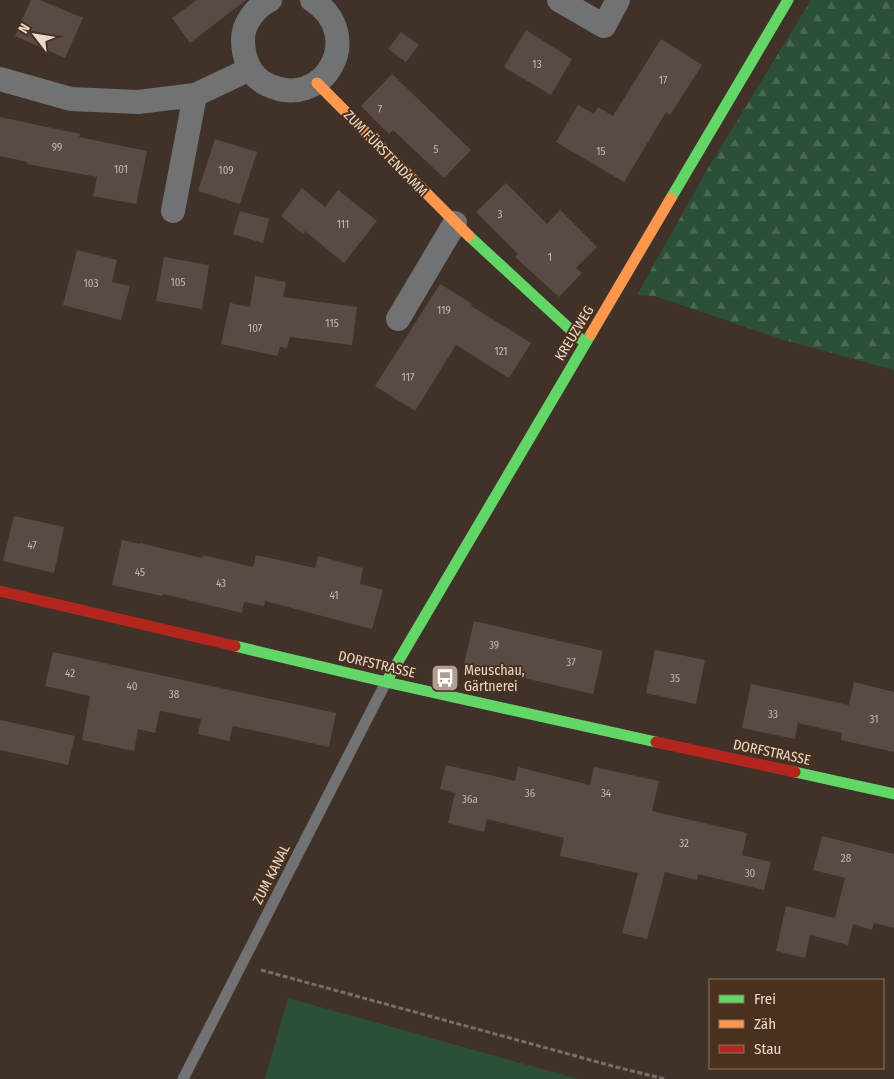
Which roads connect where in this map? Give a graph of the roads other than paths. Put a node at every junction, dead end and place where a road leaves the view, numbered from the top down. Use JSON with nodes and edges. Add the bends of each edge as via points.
{"nodes":[{"id":1,"x":270,"y":0,"type":"edge"},
{"id":2,"x":312,"y":0,"type":"edge"},
{"id":3,"x":559,"y":0,"type":"edge"},
{"id":4,"x":618,"y":0,"type":"edge"},
{"id":5,"x":788,"y":0,"type":"edge"},
{"id":6,"x":250,"y":69,"type":"junction"},
{"id":7,"x":0,"y":79,"type":"edge"},
{"id":8,"x":317,"y":83,"type":"junction"},
{"id":9,"x":195,"y":95,"type":"junction"},
{"id":10,"x":173,"y":211,"type":"dead end"},
{"id":11,"x":455,"y":223,"type":"junction"},
{"id":12,"x":398,"y":319,"type":"dead end"},
{"id":13,"x":585,"y":343,"type":"junction"},
{"id":14,"x":0,"y":591,"type":"edge"},
{"id":15,"x":386,"y":682,"type":"junction"},
{"id":16,"x":894,"y":794,"type":"edge"},
{"id":17,"x":183,"y":1079,"type":"edge"}],
"edges":[{"from":1,"to":6,"type":"street","via":[[252,14],[243,35],[243,52]]},
{"from":2,"to":8,"type":"street","via":[[334,23],[338,40],[337,56],[330,71]]},
{"from":3,"to":4,"type":"street","via":[[604,26]]},
{"from":5,"to":13,"type":"street","name":"KREUZWEG"},
{"from":6,"to":8,"type":"street","via":[[261,81],[276,89],[292,91]]},
{"from":6,"to":9,"type":"street"},
{"from":7,"to":9,"type":"street","via":[[71,99],[138,102]]},
{"from":8,"to":11,"type":"street","name":"ZUM FÜRSTENDAMM"},
{"from":9,"to":10,"type":"street"},
{"from":11,"to":12,"type":"street"},
{"from":11,"to":13,"type":"street","name":"ZUM FÜRSTENDAMM"},
{"from":13,"to":15,"type":"street","name":"KREUZWEG"},
{"from":14,"to":15,"type":"street","name":"DORFSTRASSE"},
{"from":15,"to":16,"type":"street","name":"DORFSTRASSE"},
{"from":15,"to":17,"type":"lane","name":"ZUM KANAL"}]}
